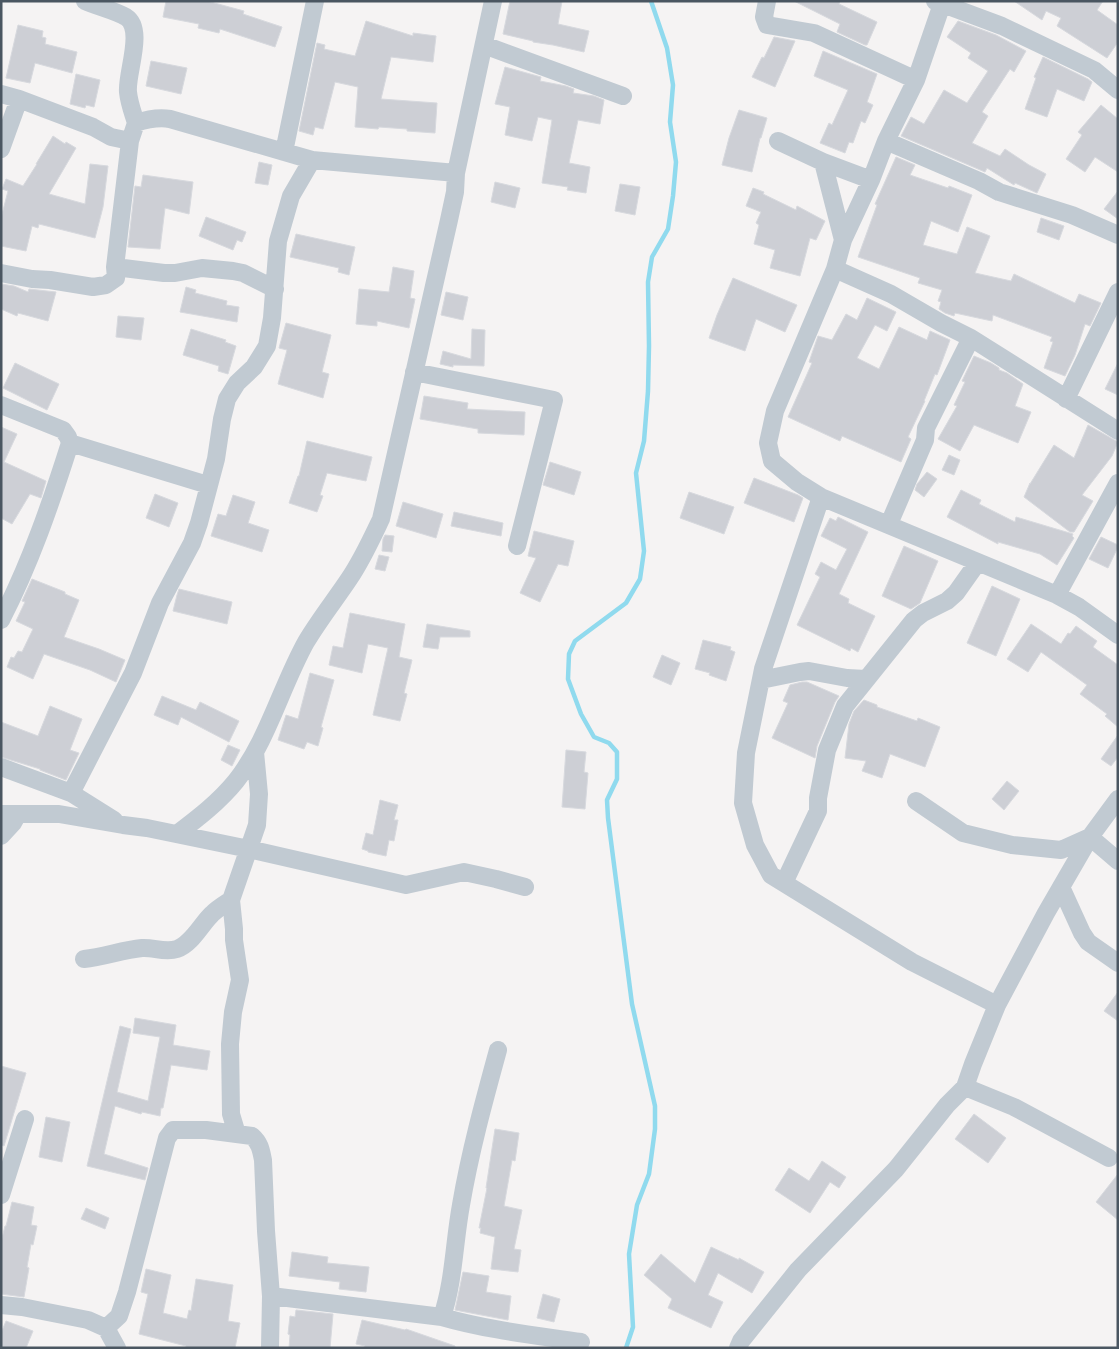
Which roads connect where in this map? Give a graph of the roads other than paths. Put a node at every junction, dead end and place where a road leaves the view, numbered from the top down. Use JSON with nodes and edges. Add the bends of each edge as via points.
{"nodes":[{"id":1,"x":85,"y":1,"type":"edge"},
{"id":2,"x":315,"y":1,"type":"edge"},
{"id":3,"x":493,"y":1,"type":"edge"},
{"id":4,"x":768,"y":1,"type":"edge"},
{"id":5,"x":939,"y":2,"type":"edge"},
{"id":6,"x":484,"y":45,"type":"junction"},
{"id":7,"x":916,"y":80,"type":"junction"},
{"id":8,"x":1118,"y":90,"type":"edge"},
{"id":9,"x":1,"y":94,"type":"edge"},
{"id":10,"x":623,"y":96,"type":"dead end"},
{"id":11,"x":19,"y":99,"type":"junction"},
{"id":12,"x":136,"y":123,"type":"junction"},
{"id":13,"x":130,"y":141,"type":"junction"},
{"id":14,"x":778,"y":141,"type":"dead end"},
{"id":15,"x":886,"y":141,"type":"junction"},
{"id":16,"x":1,"y":149,"type":"edge"},
{"id":17,"x":284,"y":152,"type":"junction"},
{"id":18,"x":312,"y":160,"type":"junction"},
{"id":19,"x":823,"y":162,"type":"junction"},
{"id":20,"x":456,"y":173,"type":"junction"},
{"id":21,"x":871,"y":180,"type":"junction"},
{"id":22,"x":1118,"y":235,"type":"edge"},
{"id":23,"x":843,"y":240,"type":"junction"},
{"id":24,"x":115,"y":267,"type":"junction"},
{"id":25,"x":835,"y":269,"type":"junction"},
{"id":26,"x":1,"y":273,"type":"edge"},
{"id":27,"x":275,"y":289,"type":"junction"},
{"id":28,"x":1118,"y":292,"type":"edge"},
{"id":29,"x":971,"y":338,"type":"junction"},
{"id":30,"x":414,"y":372,"type":"junction"},
{"id":31,"x":1066,"y":399,"type":"junction"},
{"id":32,"x":1,"y":405,"type":"edge"},
{"id":33,"x":1118,"y":432,"type":"edge"},
{"id":34,"x":70,"y":443,"type":"junction"},
{"id":35,"x":1118,"y":483,"type":"edge"},
{"id":36,"x":208,"y":485,"type":"junction"},
{"id":37,"x":822,"y":497,"type":"junction"},
{"id":38,"x":889,"y":524,"type":"junction"},
{"id":39,"x":517,"y":546,"type":"dead end"},
{"id":40,"x":978,"y":562,"type":"junction"},
{"id":41,"x":1056,"y":595,"type":"junction"},
{"id":42,"x":1,"y":620,"type":"edge"},
{"id":43,"x":1118,"y":635,"type":"edge"},
{"id":44,"x":866,"y":679,"type":"junction"},
{"id":45,"x":761,"y":680,"type":"junction"},
{"id":46,"x":255,"y":752,"type":"junction"},
{"id":47,"x":1,"y":767,"type":"edge"},
{"id":48,"x":71,"y":793,"type":"junction"},
{"id":49,"x":1118,"y":799,"type":"edge"},
{"id":50,"x":916,"y":800,"type":"dead end"},
{"id":51,"x":10,"y":814,"type":"edge"},
{"id":52,"x":123,"y":825,"type":"junction"},
{"id":53,"x":177,"y":834,"type":"junction"},
{"id":54,"x":1,"y":836,"type":"edge"},
{"id":55,"x":1090,"y":838,"type":"junction"},
{"id":56,"x":249,"y":849,"type":"junction"},
{"id":57,"x":1118,"y":861,"type":"edge"},
{"id":58,"x":784,"y":883,"type":"junction"},
{"id":59,"x":524,"y":887,"type":"dead end"},
{"id":60,"x":1061,"y":887,"type":"junction"},
{"id":61,"x":231,"y":900,"type":"junction"},
{"id":62,"x":84,"y":960,"type":"dead end"},
{"id":63,"x":1118,"y":963,"type":"edge"},
{"id":64,"x":997,"y":1005,"type":"junction"},
{"id":65,"x":498,"y":1050,"type":"dead end"},
{"id":66,"x":965,"y":1087,"type":"junction"},
{"id":67,"x":25,"y":1119,"type":"dead end"},
{"id":68,"x":237,"y":1134,"type":"junction"},
{"id":69,"x":1110,"y":1158,"type":"dead end"},
{"id":70,"x":1,"y":1195,"type":"edge"},
{"id":71,"x":271,"y":1296,"type":"junction"},
{"id":72,"x":1,"y":1304,"type":"edge"},
{"id":73,"x":442,"y":1317,"type":"junction"},
{"id":74,"x":106,"y":1328,"type":"junction"},
{"id":75,"x":581,"y":1342,"type":"dead end"},
{"id":76,"x":117,"y":1348,"type":"edge"},
{"id":77,"x":270,"y":1348,"type":"edge"},
{"id":78,"x":738,"y":1348,"type":"edge"}],
"edges":[{"from":1,"to":12,"type":"street","via":[[131,23],[134,34],[128,92]]},
{"from":2,"to":17,"type":"street"},
{"from":3,"to":6,"type":"street"},
{"from":4,"to":7,"type":"street","via":[[764,17],[767,25],[814,33]]},
{"from":5,"to":7,"type":"street"},
{"from":5,"to":8,"type":"street","via":[[1002,26],[1094,70]]},
{"from":6,"to":10,"type":"street"},
{"from":6,"to":20,"type":"street"},
{"from":7,"to":15,"type":"street"},
{"from":9,"to":11,"type":"street"},
{"from":11,"to":13,"type":"street","via":[[112,137]]},
{"from":11,"to":16,"type":"street"},
{"from":12,"to":13,"type":"street"},
{"from":12,"to":17,"type":"street","via":[[146,119],[170,119]]},
{"from":13,"to":24,"type":"street"},
{"from":14,"to":19,"type":"street"},
{"from":15,"to":21,"type":"street"},
{"from":15,"to":22,"type":"street","via":[[999,192],[1072,215]]},
{"from":17,"to":18,"type":"street"},
{"from":18,"to":20,"type":"street"},
{"from":18,"to":27,"type":"street","via":[[291,196],[278,241]]},
{"from":19,"to":21,"type":"street"},
{"from":19,"to":23,"type":"street"},
{"from":20,"to":30,"type":"street","via":[[449,220]]},
{"from":21,"to":23,"type":"street"},
{"from":23,"to":25,"type":"street"},
{"from":24,"to":26,"type":"street","via":[[116,278],[106,285],[93,287]]},
{"from":24,"to":27,"type":"street","via":[[164,273],[202,268],[233,271]]},
{"from":25,"to":29,"type":"street","via":[[891,294]]},
{"from":25,"to":37,"type":"street","via":[[775,411],[768,443],[772,462]]},
{"from":27,"to":36,"type":"street","via":[[267,346],[254,368],[237,383],[227,399]]},
{"from":28,"to":31,"type":"street"},
{"from":29,"to":31,"type":"street"},
{"from":29,"to":38,"type":"street","via":[[926,428],[925,440]]},
{"from":30,"to":39,"type":"street","via":[[554,400]]},
{"from":30,"to":46,"type":"street","via":[[381,519],[350,579],[305,644]]},
{"from":31,"to":33,"type":"street"},
{"from":32,"to":34,"type":"street","via":[[63,430]]},
{"from":34,"to":36,"type":"street"},
{"from":34,"to":42,"type":"street","via":[[51,501]]},
{"from":35,"to":41,"type":"street"},
{"from":36,"to":48,"type":"street","via":[[192,544],[160,603],[132,673]]},
{"from":37,"to":38,"type":"street"},
{"from":37,"to":45,"type":"street"},
{"from":38,"to":40,"type":"street"},
{"from":40,"to":41,"type":"street"},
{"from":40,"to":44,"type":"street","via":[[952,597],[914,620]]},
{"from":41,"to":43,"type":"street","via":[[1079,606]]},
{"from":44,"to":45,"type":"street","via":[[809,671]]},
{"from":44,"to":58,"type":"street","via":[[845,706],[833,734],[827,750],[818,811]]},
{"from":45,"to":58,"type":"street","via":[[746,753],[743,803],[755,845],[771,875]]},
{"from":46,"to":53,"type":"street","via":[[222,797]]},
{"from":46,"to":56,"type":"street","via":[[259,794],[256,825]]},
{"from":47,"to":48,"type":"street"},
{"from":48,"to":52,"type":"street"},
{"from":49,"to":55,"type":"street"},
{"from":50,"to":55,"type":"street","via":[[963,833],[1012,845],[1061,850]]},
{"from":51,"to":52,"type":"street","via":[[60,814]]},
{"from":51,"to":54,"type":"street","via":[[13,824]]},
{"from":52,"to":53,"type":"street"},
{"from":53,"to":56,"type":"street"},
{"from":55,"to":57,"type":"street"},
{"from":55,"to":60,"type":"street"},
{"from":56,"to":59,"type":"street","via":[[406,885],[464,872]]},
{"from":56,"to":61,"type":"street"},
{"from":58,"to":64,"type":"street","via":[[912,962]]},
{"from":60,"to":63,"type":"street","via":[[1088,942]]},
{"from":60,"to":64,"type":"street"},
{"from":61,"to":62,"type":"street","via":[[211,914],[199,931],[177,949],[144,948]]},
{"from":61,"to":68,"type":"street","via":[[240,980],[230,1044],[231,1114]]},
{"from":64,"to":66,"type":"street"},
{"from":65,"to":73,"type":"street","via":[[471,1152],[448,1299]]},
{"from":66,"to":69,"type":"street","via":[[1014,1107]]},
{"from":66,"to":78,"type":"street","via":[[896,1169],[798,1270]]},
{"from":67,"to":70,"type":"street"},
{"from":68,"to":71,"type":"street","via":[[252,1136],[261,1150]]},
{"from":68,"to":74,"type":"street","via":[[173,1130],[167,1138],[120,1316]]},
{"from":71,"to":73,"type":"street"},
{"from":71,"to":77,"type":"street"},
{"from":72,"to":74,"type":"street","via":[[88,1320]]},
{"from":73,"to":75,"type":"street","via":[[493,1329]]},
{"from":74,"to":76,"type":"street"}]}
